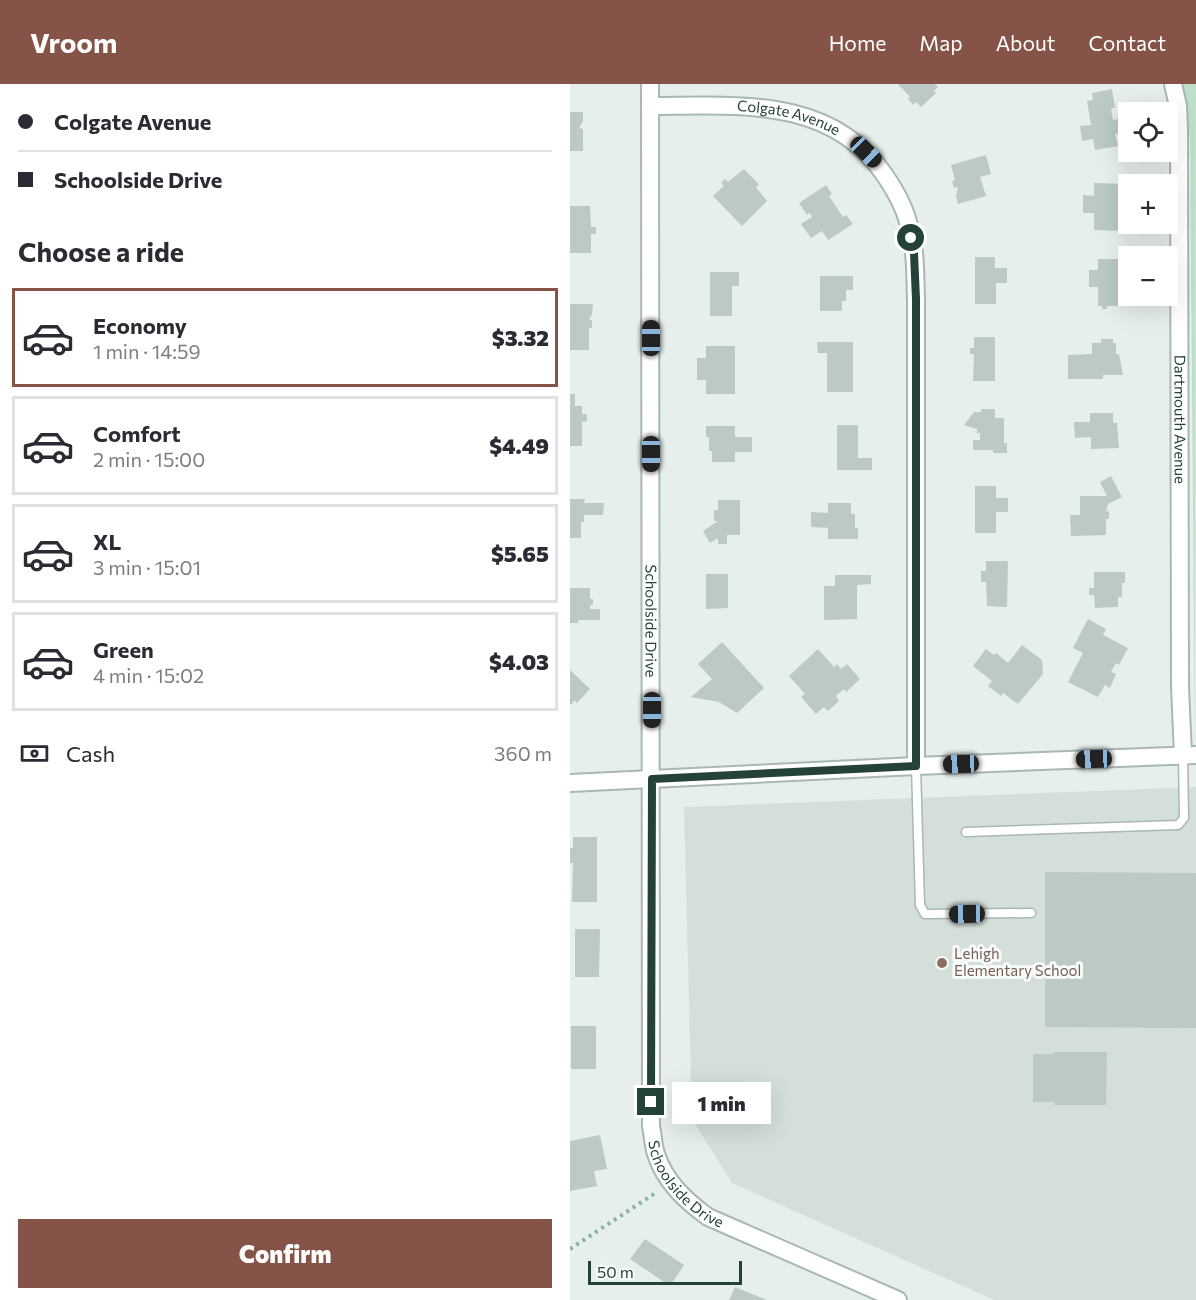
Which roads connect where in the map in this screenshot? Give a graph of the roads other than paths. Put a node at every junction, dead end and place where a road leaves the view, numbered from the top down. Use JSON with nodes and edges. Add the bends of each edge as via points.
{"nodes":[{"id":1,"x":650,"y":84,"type":"edge"},
{"id":2,"x":1173,"y":84,"type":"edge"},
{"id":3,"x":650,"y":106,"type":"junction"},
{"id":4,"x":1190,"y":755,"type":"edge"},
{"id":5,"x":916,"y":766,"type":"junction"},
{"id":6,"x":652,"y":779,"type":"junction"},
{"id":7,"x":570,"y":783,"type":"edge"},
{"id":8,"x":966,"y":832,"type":"dead end"},
{"id":9,"x":1031,"y":913,"type":"dead end"},
{"id":10,"x":898,"y":1300,"type":"edge"}],
"edges":[{"from":1,"to":3,"type":"street","name":"Schoolside Drive"},
{"from":2,"to":4,"type":"street","name":"Dartmouth Avenue","via":[[1179,130],[1180,675]]},
{"from":3,"to":5,"type":"street","name":"Colgate Avenue","via":[[761,107],[813,119],[856,143],[876,162],[898,195],[914,253]]},
{"from":3,"to":6,"type":"street","name":"Schoolside Drive"},
{"from":4,"to":5,"type":"street"},
{"from":4,"to":8,"type":"lane","via":[[1184,818],[1178,825]]},
{"from":5,"to":6,"type":"street"},
{"from":5,"to":9,"type":"lane","via":[[920,905],[925,914]]},
{"from":6,"to":7,"type":"street"},
{"from":6,"to":10,"type":"street","name":"Schoolside Drive","via":[[651,1126],[656,1155],[671,1183],[688,1203],[708,1217]]}]}
